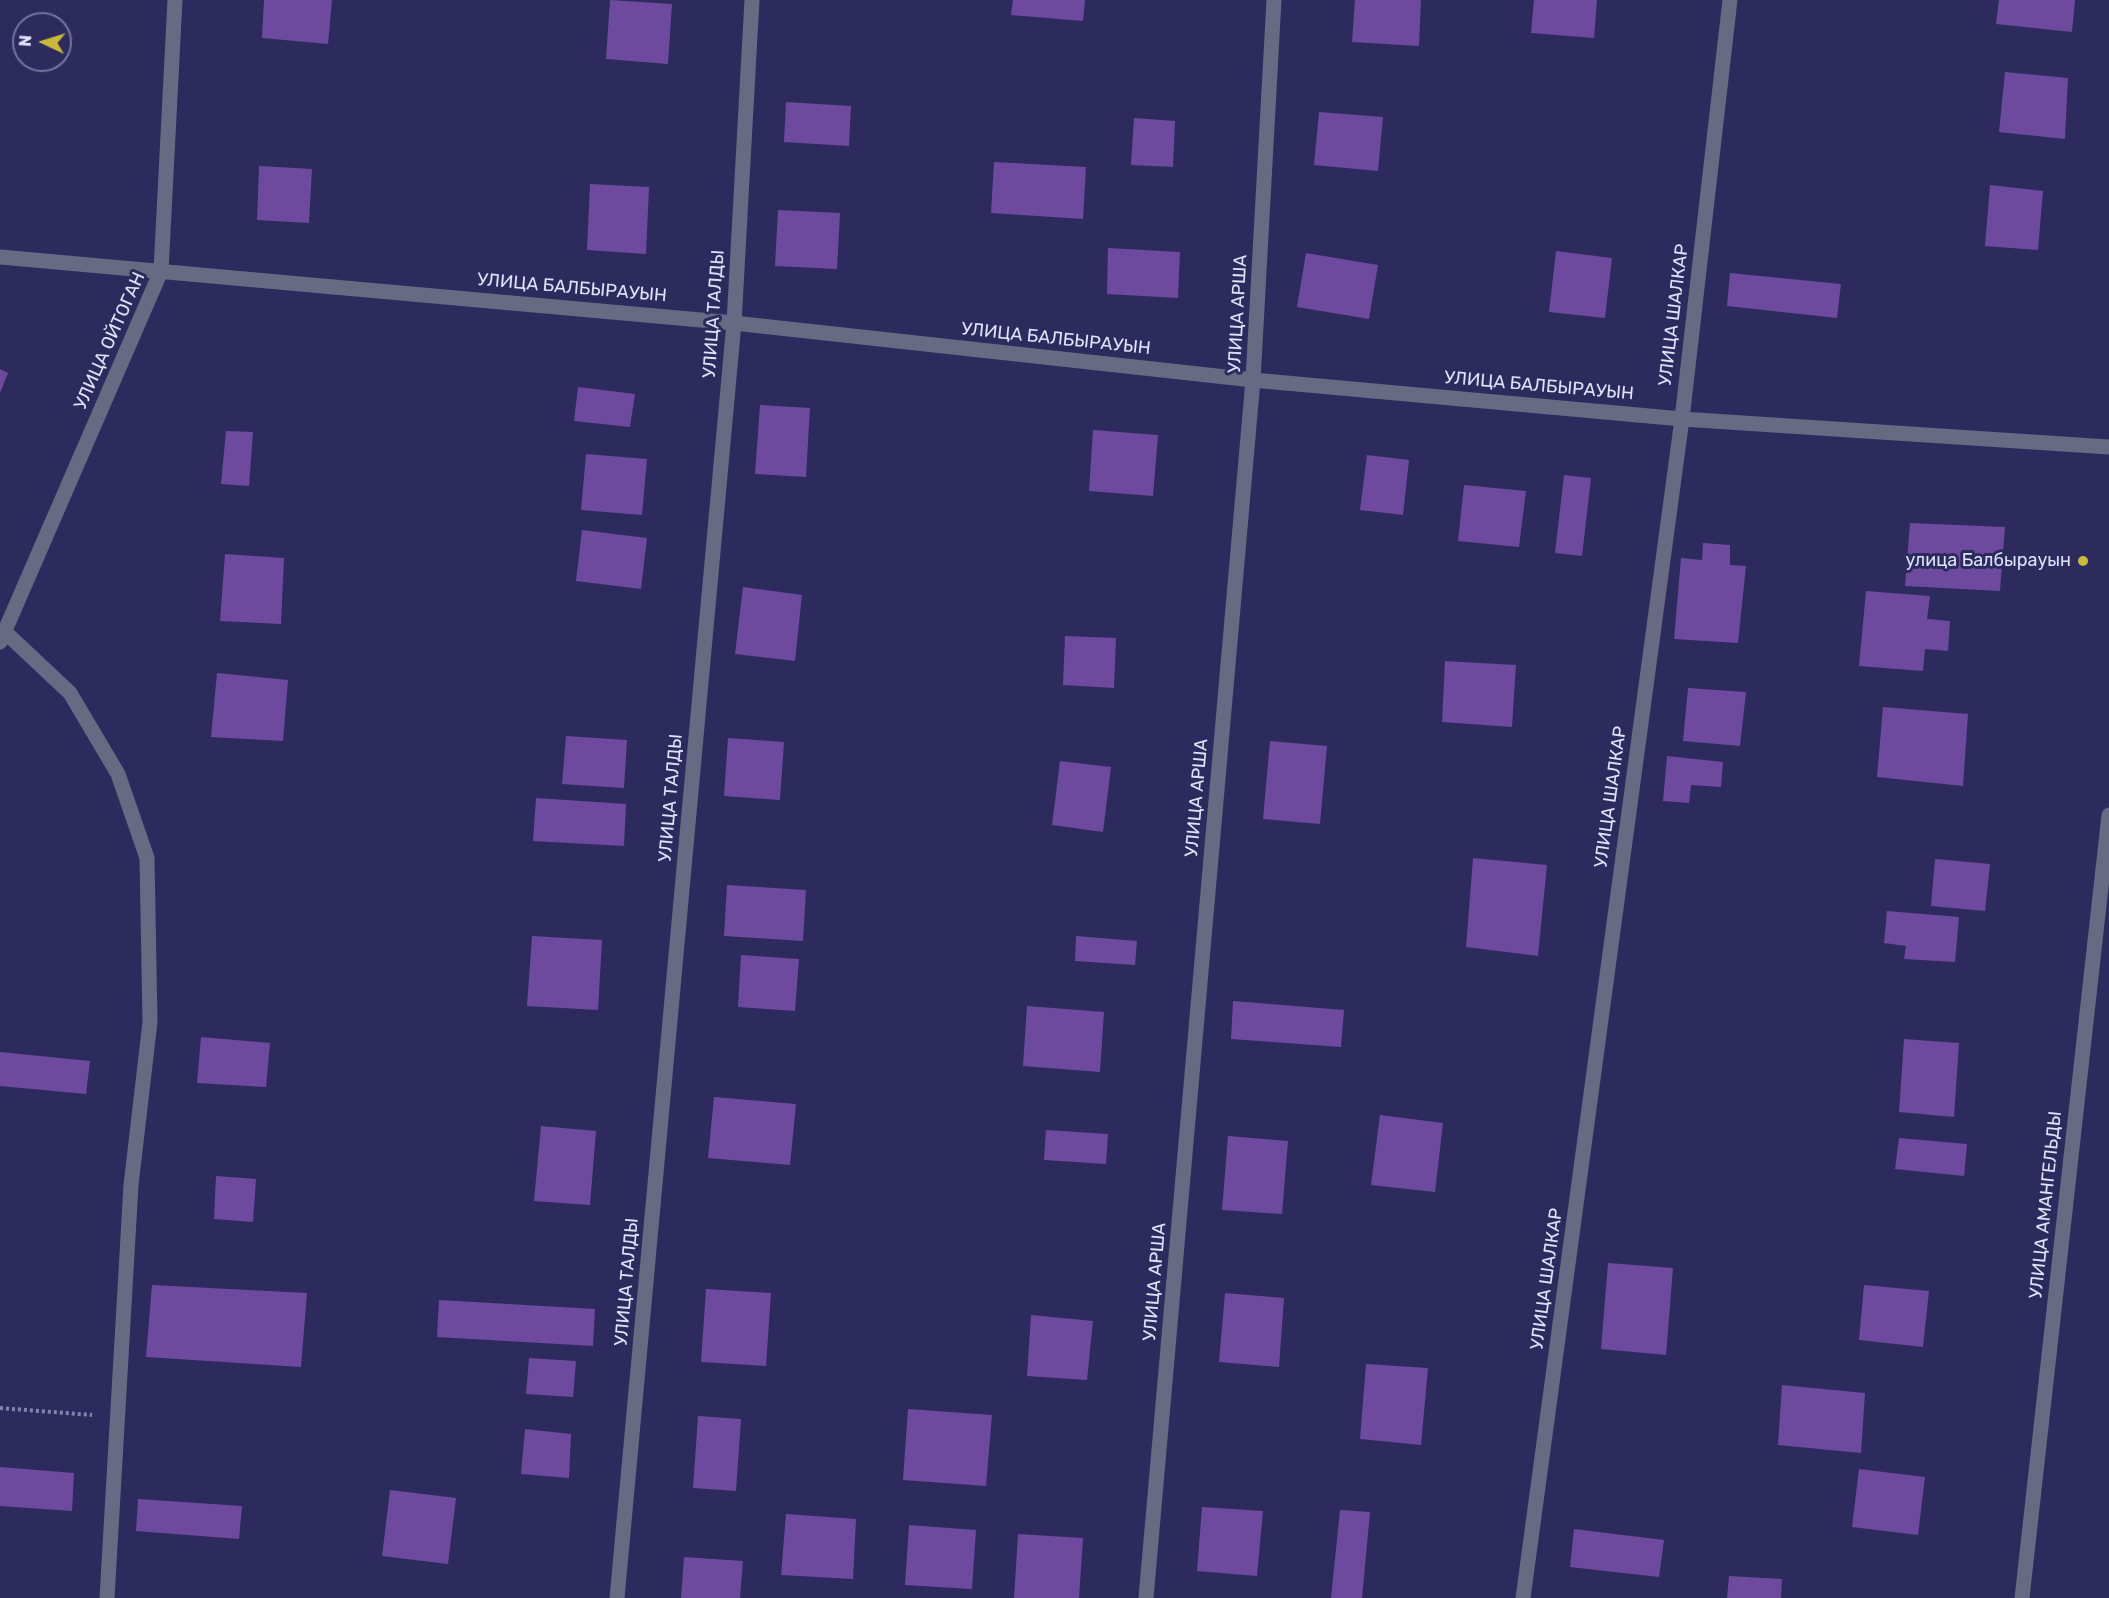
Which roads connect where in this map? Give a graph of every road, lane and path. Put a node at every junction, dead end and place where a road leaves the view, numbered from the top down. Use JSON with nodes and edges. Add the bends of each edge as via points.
{"nodes":[{"id":1,"x":175,"y":0,"type":"edge"},
{"id":2,"x":752,"y":0,"type":"edge"},
{"id":3,"x":1274,"y":0,"type":"edge"},
{"id":4,"x":1730,"y":0,"type":"edge"},
{"id":5,"x":0,"y":257,"type":"edge"},
{"id":6,"x":162,"y":271,"type":"junction"},
{"id":7,"x":735,"y":323,"type":"junction"},
{"id":8,"x":1253,"y":380,"type":"junction"},
{"id":9,"x":1682,"y":419,"type":"junction"},
{"id":10,"x":2109,"y":447,"type":"edge"},
{"id":11,"x":2,"y":636,"type":"edge"},
{"id":12,"x":2109,"y":815,"type":"edge"},
{"id":13,"x":0,"y":1408,"type":"edge"},
{"id":14,"x":116,"y":1418,"type":"junction"},
{"id":15,"x":107,"y":1598,"type":"edge"},
{"id":16,"x":617,"y":1598,"type":"edge"},
{"id":17,"x":1146,"y":1598,"type":"edge"},
{"id":18,"x":1523,"y":1598,"type":"edge"},
{"id":19,"x":2022,"y":1598,"type":"edge"}],
"edges":[{"from":1,"to":6,"type":"street","name":"УЛИЦА ОЙТОГАН"},
{"from":2,"to":7,"type":"street","name":"УЛИЦА ТАЛДЫ"},
{"from":3,"to":8,"type":"street","name":"УЛИЦА АРША"},
{"from":4,"to":9,"type":"street","name":"УЛИЦА ШАЛКАР"},
{"from":5,"to":6,"type":"street","name":"УЛИЦА БАЛБЫРАУЫН"},
{"from":6,"to":7,"type":"street","name":"УЛИЦА БАЛБЫРАУЫН"},
{"from":6,"to":11,"type":"street","name":"УЛИЦА ОЙТОГАН"},
{"from":7,"to":8,"type":"street","name":"УЛИЦА БАЛБЫРАУЫН"},
{"from":7,"to":16,"type":"street","name":"УЛИЦА ТАЛДЫ"},
{"from":8,"to":9,"type":"street","name":"УЛИЦА БАЛБЫРАУЫН"},
{"from":8,"to":17,"type":"street","name":"УЛИЦА АРША"},
{"from":9,"to":10,"type":"street","name":"УЛИЦА БАЛБЫРАУЫН"},
{"from":9,"to":18,"type":"street","name":"УЛИЦА ШАЛКАР"},
{"from":11,"to":14,"type":"street","via":[[70,693],[118,774],[147,858],[150,1022],[132,1185]]},
{"from":12,"to":19,"type":"street","name":"УЛИЦА АМАНГЕЛЬДЫ"},
{"from":13,"to":14,"type":"path"},
{"from":14,"to":15,"type":"street"}]}
